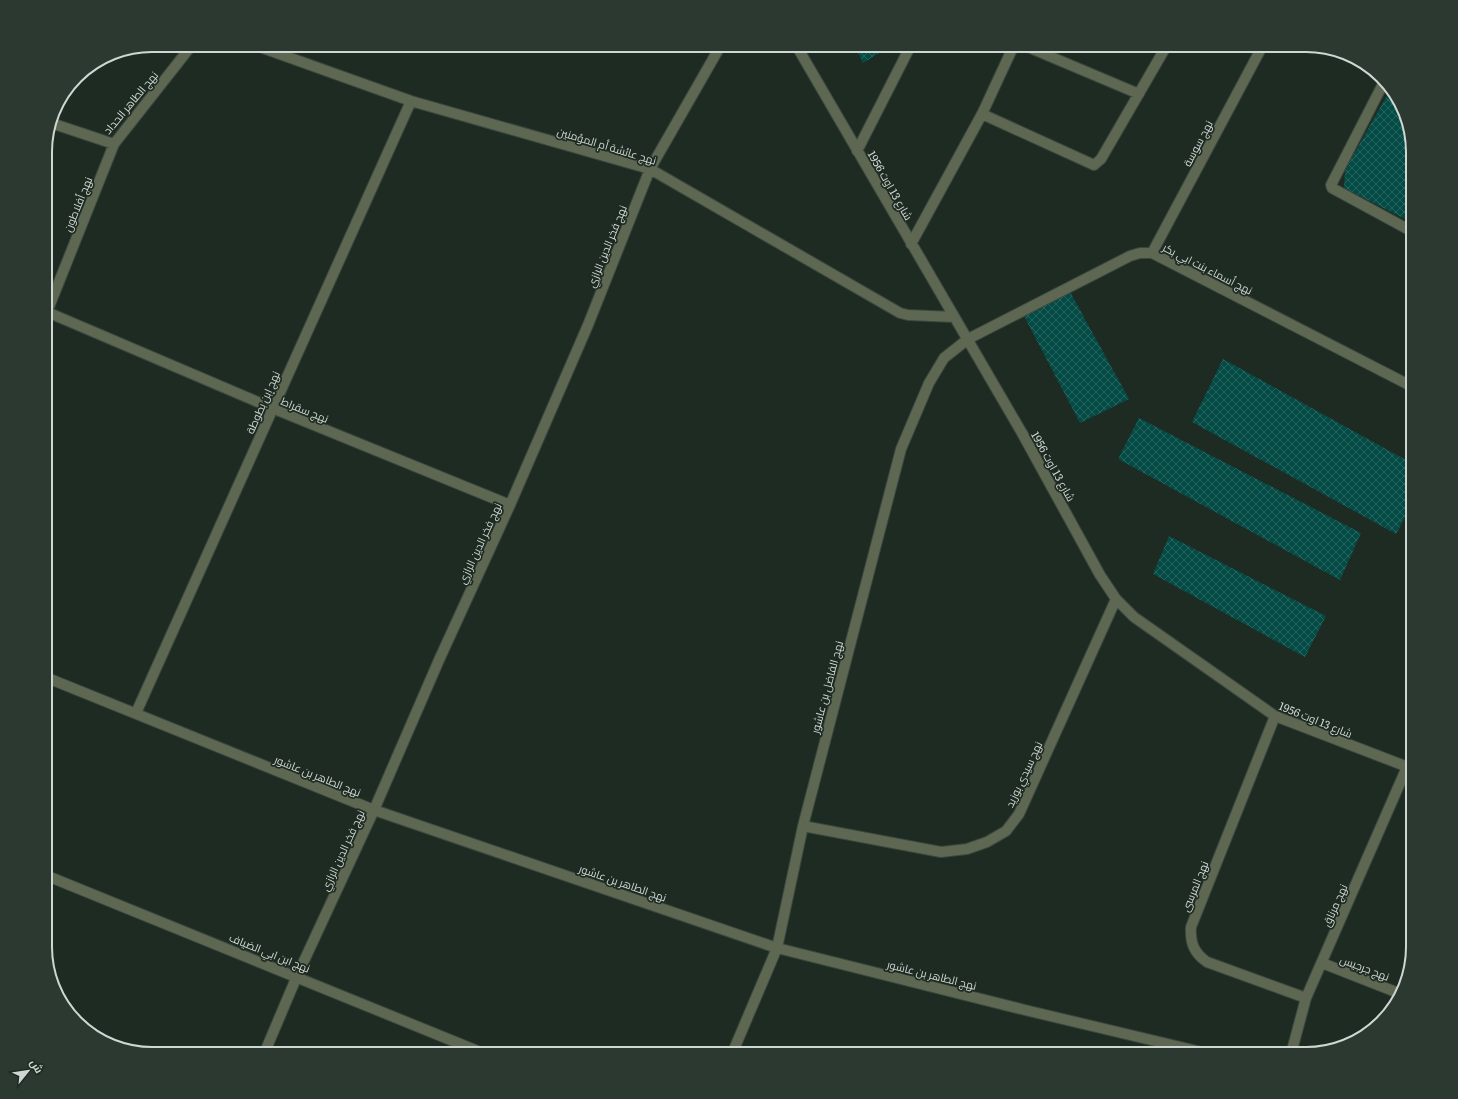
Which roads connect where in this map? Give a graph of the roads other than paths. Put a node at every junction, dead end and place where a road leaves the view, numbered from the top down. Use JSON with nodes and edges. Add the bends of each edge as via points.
{"nodes":[{"id":1,"x":186,"y":52,"type":"edge"},
{"id":2,"x":274,"y":52,"type":"edge"},
{"id":3,"x":718,"y":52,"type":"edge"},
{"id":4,"x":800,"y":52,"type":"edge"},
{"id":5,"x":907,"y":52,"type":"edge"},
{"id":6,"x":1011,"y":52,"type":"edge"},
{"id":7,"x":1040,"y":52,"type":"edge"},
{"id":8,"x":1163,"y":52,"type":"edge"},
{"id":9,"x":1259,"y":52,"type":"edge"},
{"id":10,"x":1382,"y":87,"type":"edge"},
{"id":11,"x":1139,"y":94,"type":"junction"},
{"id":12,"x":411,"y":101,"type":"junction"},
{"id":13,"x":982,"y":114,"type":"junction"},
{"id":14,"x":56,"y":125,"type":"edge"},
{"id":15,"x":114,"y":144,"type":"junction"},
{"id":16,"x":857,"y":151,"type":"junction"},
{"id":17,"x":650,"y":169,"type":"junction"},
{"id":18,"x":1406,"y":228,"type":"edge"},
{"id":19,"x":911,"y":244,"type":"junction"},
{"id":20,"x":1152,"y":253,"type":"junction"},
{"id":21,"x":52,"y":300,"type":"edge"},
{"id":22,"x":52,"y":317,"type":"edge"},
{"id":23,"x":954,"y":317,"type":"junction"},
{"id":24,"x":968,"y":339,"type":"junction"},
{"id":25,"x":1406,"y":384,"type":"edge"},
{"id":26,"x":272,"y":408,"type":"junction"},
{"id":27,"x":510,"y":505,"type":"junction"},
{"id":28,"x":1116,"y":599,"type":"junction"},
{"id":29,"x":52,"y":680,"type":"edge"},
{"id":30,"x":136,"y":713,"type":"junction"},
{"id":31,"x":1275,"y":716,"type":"junction"},
{"id":32,"x":1406,"y":766,"type":"edge"},
{"id":33,"x":1406,"y":777,"type":"edge"},
{"id":34,"x":374,"y":810,"type":"junction"},
{"id":35,"x":802,"y":826,"type":"junction"},
{"id":36,"x":52,"y":878,"type":"edge"},
{"id":37,"x":777,"y":948,"type":"junction"},
{"id":38,"x":1322,"y":963,"type":"junction"},
{"id":39,"x":297,"y":976,"type":"junction"},
{"id":40,"x":1395,"y":992,"type":"edge"},
{"id":41,"x":1306,"y":998,"type":"junction"},
{"id":42,"x":267,"y":1047,"type":"edge"},
{"id":43,"x":469,"y":1047,"type":"edge"},
{"id":44,"x":735,"y":1047,"type":"edge"},
{"id":45,"x":1181,"y":1047,"type":"edge"},
{"id":46,"x":1293,"y":1047,"type":"edge"}],
"edges":[{"from":1,"to":15,"type":"street","name":"نهج الطاهر الحداد"},
{"from":2,"to":12,"type":"street","name":"نهج عائشة أم المؤمنين"},
{"from":3,"to":17,"type":"street","name":"نهج فخر الدين الرازي"},
{"from":4,"to":16,"type":"street","name":"شارع 13 اوت 1956"},
{"from":5,"to":16,"type":"street"},
{"from":6,"to":13,"type":"street"},
{"from":7,"to":11,"type":"street"},
{"from":8,"to":11,"type":"street"},
{"from":9,"to":20,"type":"street","name":"نهج سوسة"},
{"from":10,"to":18,"type":"street","via":[[1331,185],[1332,188]]},
{"from":11,"to":13,"type":"street","via":[[1101,159],[1094,164]]},
{"from":12,"to":17,"type":"street","name":"نهج عائشة أم المؤمنين"},
{"from":12,"to":26,"type":"street","name":"نهج إبن بطوطة"},
{"from":13,"to":19,"type":"street"},
{"from":14,"to":15,"type":"street","name":"نهج الطاهر الحداد"},
{"from":15,"to":21,"type":"street","name":"نهج أفلاطون"},
{"from":16,"to":19,"type":"street","name":"شارع 13 اوت 1956"},
{"from":17,"to":23,"type":"street","name":"نهج عائشة أم المؤمنين","via":[[900,313]]},
{"from":17,"to":27,"type":"street","name":"نهج فخر الدين الرازي","via":[[588,325]]},
{"from":19,"to":23,"type":"street","name":"شارع 13 اوت 1956"},
{"from":20,"to":24,"type":"street","name":"نهج أسماء بنت ابي بكر","via":[[1130,256]]},
{"from":20,"to":25,"type":"street","name":"نهج أسماء بنت ابي بكر"},
{"from":22,"to":26,"type":"street","name":"نهج سقراط"},
{"from":23,"to":24,"type":"street","name":"شارع 13 اوت 1956"},
{"from":24,"to":28,"type":"street","name":"شارع 13 اوت 1956","via":[[1100,575]]},
{"from":24,"to":35,"type":"street","name":"نهج الفاضل بن عاشور","via":[[944,358],[929,383],[901,449]]},
{"from":26,"to":27,"type":"street","name":"نهج سقراط"},
{"from":26,"to":30,"type":"street","name":"نهج إبن بطوطة"},
{"from":27,"to":34,"type":"street","name":"نهج فخر الدين الرازي"},
{"from":28,"to":31,"type":"street","name":"شارع 13 اوت 1956","via":[[1134,617]]},
{"from":28,"to":35,"type":"street","name":"نهج سيدي بوزيد","via":[[1019,814],[1006,831],[987,842],[967,849],[941,852]]},
{"from":29,"to":30,"type":"street","name":"نهج الطاهر بن عاشور"},
{"from":30,"to":34,"type":"street","name":"نهج الطاهر بن عاشور"},
{"from":31,"to":32,"type":"street","name":"شارع 13 اوت 1956"},
{"from":31,"to":41,"type":"street","name":"نهج المرسى","via":[[1190,934],[1197,955],[1207,962]]},
{"from":33,"to":38,"type":"street","name":"نهج مرناق"},
{"from":34,"to":37,"type":"street","name":"نهج الطاهر بن عاشور"},
{"from":34,"to":39,"type":"street","name":"نهج فخر الدين الرازي"},
{"from":35,"to":37,"type":"street","name":"نهج الفاضل بن عاشور"},
{"from":36,"to":39,"type":"street","name":"نهج ابن ابي الضياف"},
{"from":37,"to":44,"type":"street","name":"نهج الفاضل بن عاشور"},
{"from":37,"to":45,"type":"street","name":"نهج الطاهر بن عاشور"},
{"from":38,"to":40,"type":"street","name":"نهج جرجيس"},
{"from":38,"to":41,"type":"street","name":"نهج مرناق"},
{"from":39,"to":42,"type":"street","name":"نهج فخر الدين الرازي"},
{"from":39,"to":43,"type":"street","name":"نهج ابن ابي الضياف"},
{"from":41,"to":46,"type":"street","name":"نهج مرناق"}]}
